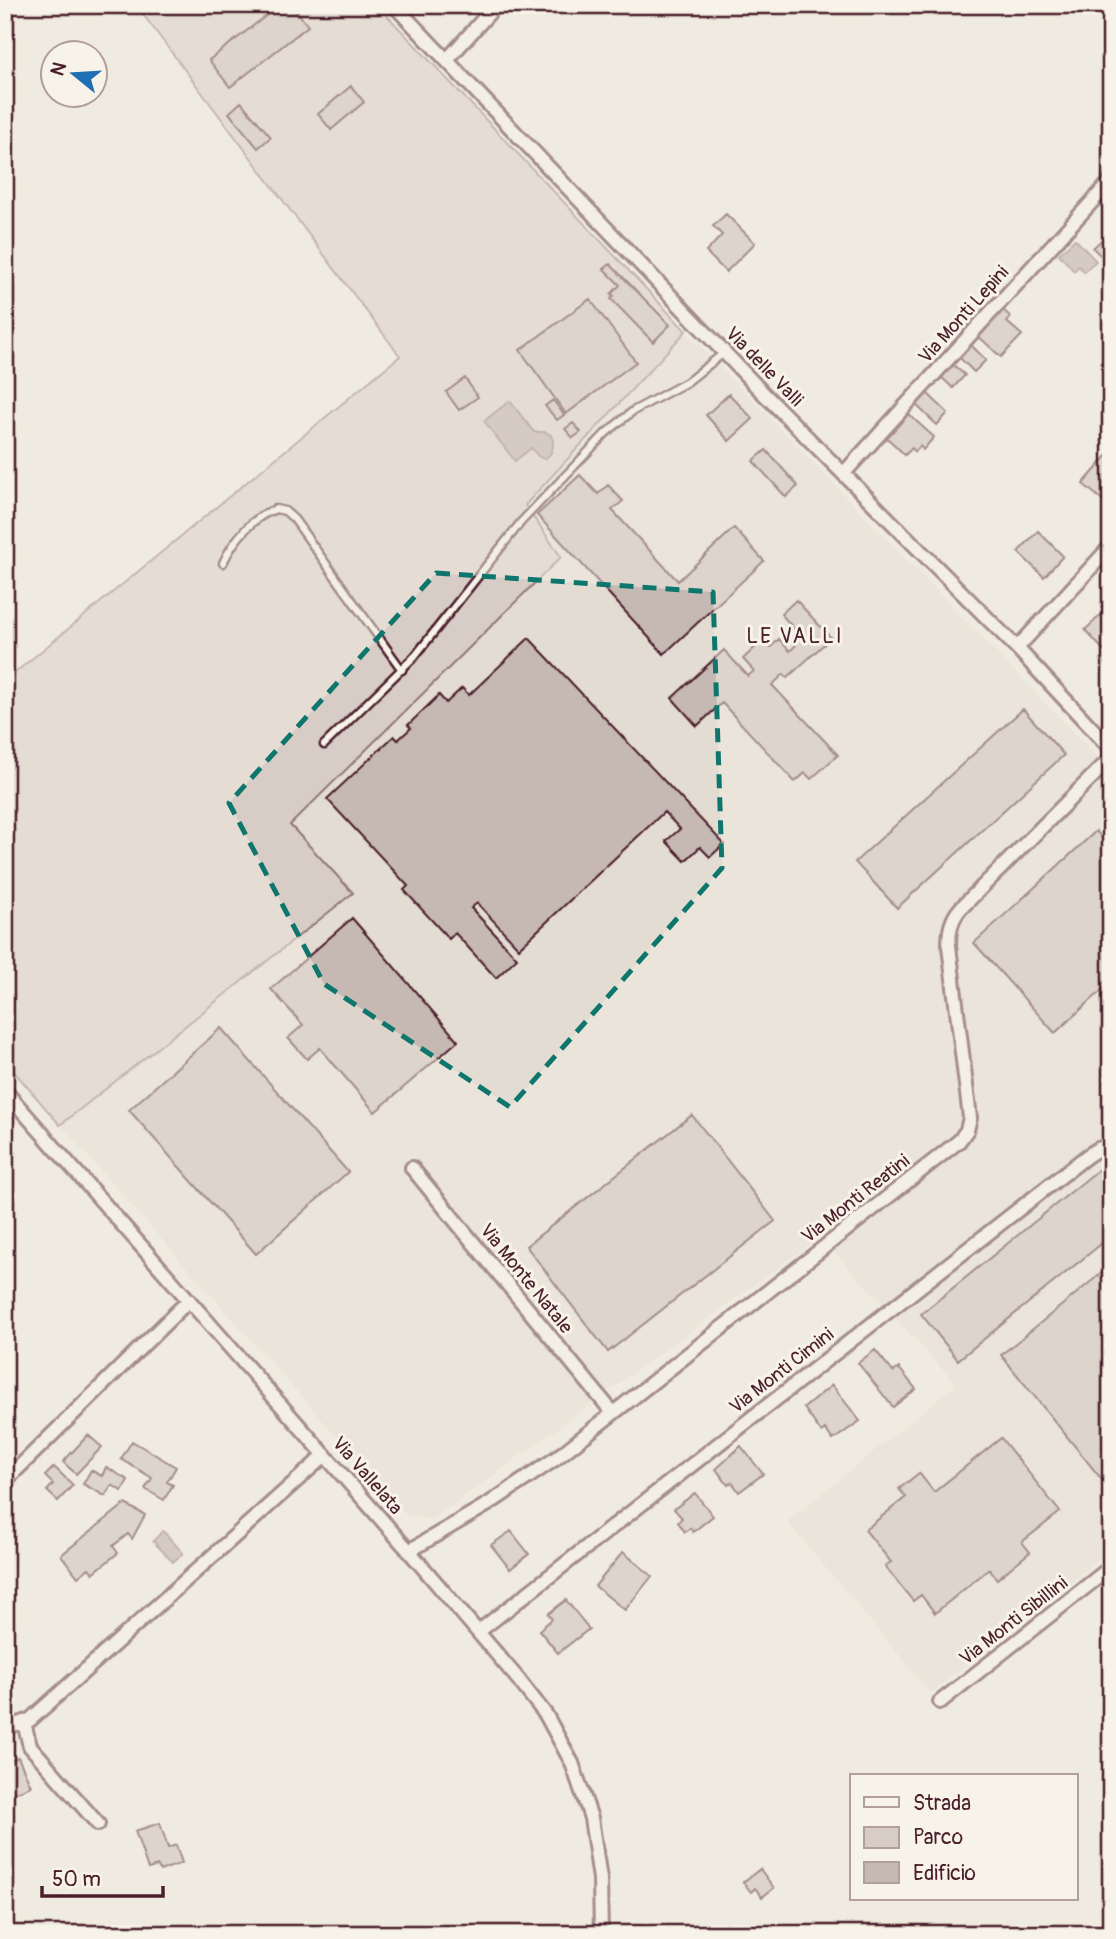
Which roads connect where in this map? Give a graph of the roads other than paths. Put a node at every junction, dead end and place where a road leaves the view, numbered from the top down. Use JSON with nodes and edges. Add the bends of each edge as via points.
{"nodes":[{"id":1,"x":394,"y":5,"type":"edge"},
{"id":2,"x":496,"y":5,"type":"edge"},
{"id":3,"x":447,"y":60,"type":"junction"},
{"id":4,"x":1111,"y":181,"type":"edge"},
{"id":5,"x":725,"y":352,"type":"junction"},
{"id":6,"x":844,"y":473,"type":"junction"},
{"id":7,"x":1111,"y":546,"type":"edge"},
{"id":8,"x":223,"y":563,"type":"dead end"},
{"id":9,"x":1017,"y":648,"type":"junction"},
{"id":10,"x":402,"y":670,"type":"junction"},
{"id":11,"x":324,"y":745,"type":"dead end"},
{"id":12,"x":1111,"y":749,"type":"edge"},
{"id":13,"x":1111,"y":758,"type":"edge"},
{"id":14,"x":5,"y":1091,"type":"edge"},
{"id":15,"x":1111,"y":1146,"type":"edge"},
{"id":16,"x":412,"y":1168,"type":"dead end"},
{"id":17,"x":189,"y":1300,"type":"junction"},
{"id":18,"x":613,"y":1413,"type":"junction"},
{"id":19,"x":325,"y":1455,"type":"junction"},
{"id":20,"x":5,"y":1481,"type":"edge"},
{"id":21,"x":409,"y":1551,"type":"junction"},
{"id":22,"x":1111,"y":1567,"type":"edge"},
{"id":23,"x":478,"y":1632,"type":"junction"},
{"id":24,"x":940,"y":1702,"type":"dead end"},
{"id":25,"x":5,"y":1723,"type":"edge"},
{"id":26,"x":24,"y":1723,"type":"junction"},
{"id":27,"x":98,"y":1824,"type":"dead end"},
{"id":28,"x":601,"y":1934,"type":"edge"}],
"edges":[{"from":1,"to":3,"type":"street","name":"Via delle Valli"},
{"from":2,"to":3,"type":"street"},
{"from":3,"to":5,"type":"street","name":"Via delle Valli"},
{"from":4,"to":6,"type":"street","name":"Via Monti Lepini"},
{"from":5,"to":6,"type":"street","name":"Via delle Valli"},
{"from":5,"to":10,"type":"lane","via":[[606,433],[521,522]]},
{"from":6,"to":9,"type":"street","name":"Via delle Valli"},
{"from":7,"to":9,"type":"street"},
{"from":8,"to":10,"type":"lane","via":[[236,540],[266,513],[285,511]]},
{"from":9,"to":12,"type":"street","name":"Via delle Valli"},
{"from":10,"to":11,"type":"lane"},
{"from":13,"to":18,"type":"street","name":"Via Monti Reatini","via":[[954,918],[949,946],[970,1118],[964,1136]]},
{"from":14,"to":17,"type":"street","name":"Via Vallelata"},
{"from":15,"to":23,"type":"street","name":"Via Monti Cimini","via":[[1087,1156]]},
{"from":16,"to":18,"type":"street","name":"Via Monte Natale"},
{"from":17,"to":19,"type":"street","name":"Via Vallelata"},
{"from":17,"to":20,"type":"street"},
{"from":18,"to":21,"type":"street","name":"Via Monti Reatini","via":[[555,1459]]},
{"from":19,"to":21,"type":"street","name":"Via Vallelata"},
{"from":19,"to":26,"type":"street"},
{"from":21,"to":23,"type":"street","name":"Via Vallelata"},
{"from":22,"to":24,"type":"street","name":"Via Monti Sibillini"},
{"from":23,"to":28,"type":"street","name":"Via Vallelata","via":[[546,1715],[578,1778],[598,1849]]},
{"from":25,"to":26,"type":"street"},
{"from":26,"to":27,"type":"street","via":[[30,1746]]}]}
